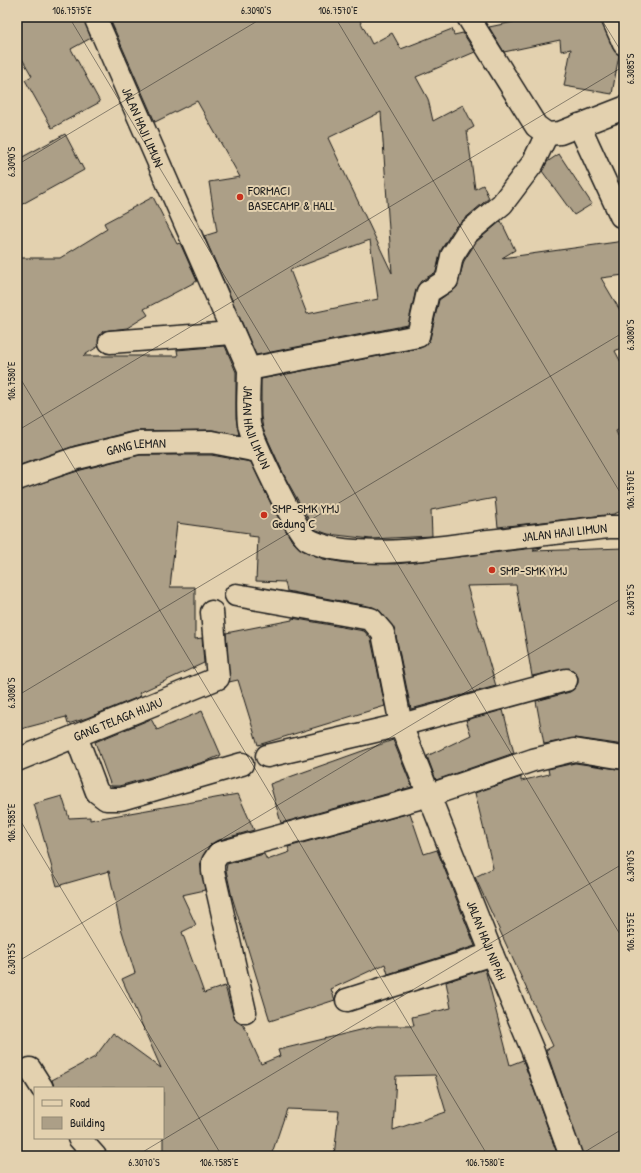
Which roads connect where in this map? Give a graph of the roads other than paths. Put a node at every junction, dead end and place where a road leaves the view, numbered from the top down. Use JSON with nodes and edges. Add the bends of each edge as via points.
{"nodes":[{"id":1,"x":95,"y":17,"type":"edge"},
{"id":2,"x":468,"y":17,"type":"edge"},
{"id":3,"x":612,"y":17,"type":"edge"},
{"id":4,"x":624,"y":44,"type":"edge"},
{"id":5,"x":624,"y":108,"type":"edge"},
{"id":6,"x":579,"y":125,"type":"junction"},
{"id":7,"x":546,"y":134,"type":"junction"},
{"id":8,"x":621,"y":216,"type":"dead end"},
{"id":9,"x":232,"y":333,"type":"junction"},
{"id":10,"x":110,"y":342,"type":"dead end"},
{"id":11,"x":249,"y":369,"type":"junction"},
{"id":12,"x":258,"y":451,"type":"junction"},
{"id":13,"x":17,"y":479,"type":"edge"},
{"id":14,"x":624,"y":527,"type":"edge"},
{"id":15,"x":236,"y":595,"type":"dead end"},
{"id":16,"x":212,"y":612,"type":"dead end"},
{"id":17,"x":566,"y":680,"type":"dead end"},
{"id":18,"x":402,"y":725,"type":"junction"},
{"id":19,"x":76,"y":736,"type":"junction"},
{"id":20,"x":267,"y":756,"type":"dead end"},
{"id":21,"x":624,"y":758,"type":"edge"},
{"id":22,"x":17,"y":760,"type":"edge"},
{"id":23,"x":242,"y":764,"type":"dead end"},
{"id":24,"x":430,"y":795,"type":"junction"},
{"id":25,"x":492,"y":954,"type":"junction"},
{"id":26,"x":346,"y":1000,"type":"dead end"},
{"id":27,"x":245,"y":1012,"type":"dead end"},
{"id":28,"x":30,"y":1070,"type":"dead end"},
{"id":29,"x":41,"y":1087,"type":"edge"},
{"id":30,"x":80,"y":1139,"type":"edge"},
{"id":31,"x":95,"y":1156,"type":"edge"},
{"id":32,"x":571,"y":1156,"type":"edge"}],
"edges":[{"from":1,"to":9,"type":"street","name":"JALAN HAJI LIMUN"},
{"from":2,"to":7,"type":"street","via":[[536,126]]},
{"from":3,"to":4,"type":"street"},
{"from":5,"to":6,"type":"street"},
{"from":6,"to":7,"type":"street","via":[[560,133]]},
{"from":6,"to":8,"type":"street"},
{"from":7,"to":11,"type":"street","via":[[533,163],[502,204],[466,234],[452,256],[447,280],[428,292],[418,336]]},
{"from":9,"to":10,"type":"street"},
{"from":9,"to":11,"type":"street","name":"JALAN HAJI LIMUN"},
{"from":11,"to":12,"type":"street","name":"JALAN HAJI LIMUN","via":[[249,424]]},
{"from":12,"to":13,"type":"street","name":"GANG LEMAN","via":[[212,442],[138,443],[77,458]]},
{"from":12,"to":14,"type":"street","name":"JALAN HAJI LIMUN","via":[[295,523],[306,538],[352,551],[409,550]]},
{"from":15,"to":18,"type":"street","name":"JALAN HAJI NIPAH","via":[[371,619],[383,634]]},
{"from":16,"to":19,"type":"street","name":"GANG TELAGA HIJAU","via":[[218,678]]},
{"from":17,"to":18,"type":"street"},
{"from":18,"to":20,"type":"street"},
{"from":18,"to":24,"type":"street","name":"JALAN HAJI NIPAH"},
{"from":19,"to":22,"type":"street","name":"GANG TELAGA HIJAU"},
{"from":19,"to":23,"type":"street","via":[[97,792],[106,799],[121,799]]},
{"from":21,"to":24,"type":"street","via":[[574,750],[533,760]]},
{"from":24,"to":25,"type":"street","name":"JALAN HAJI NIPAH"},
{"from":24,"to":27,"type":"street","via":[[219,853],[213,862],[213,872]]},
{"from":25,"to":26,"type":"street"},
{"from":25,"to":32,"type":"street","name":"JALAN HAJI NIPAH","via":[[532,1049]]},
{"from":28,"to":29,"type":"street"},
{"from":30,"to":31,"type":"street"}]}
